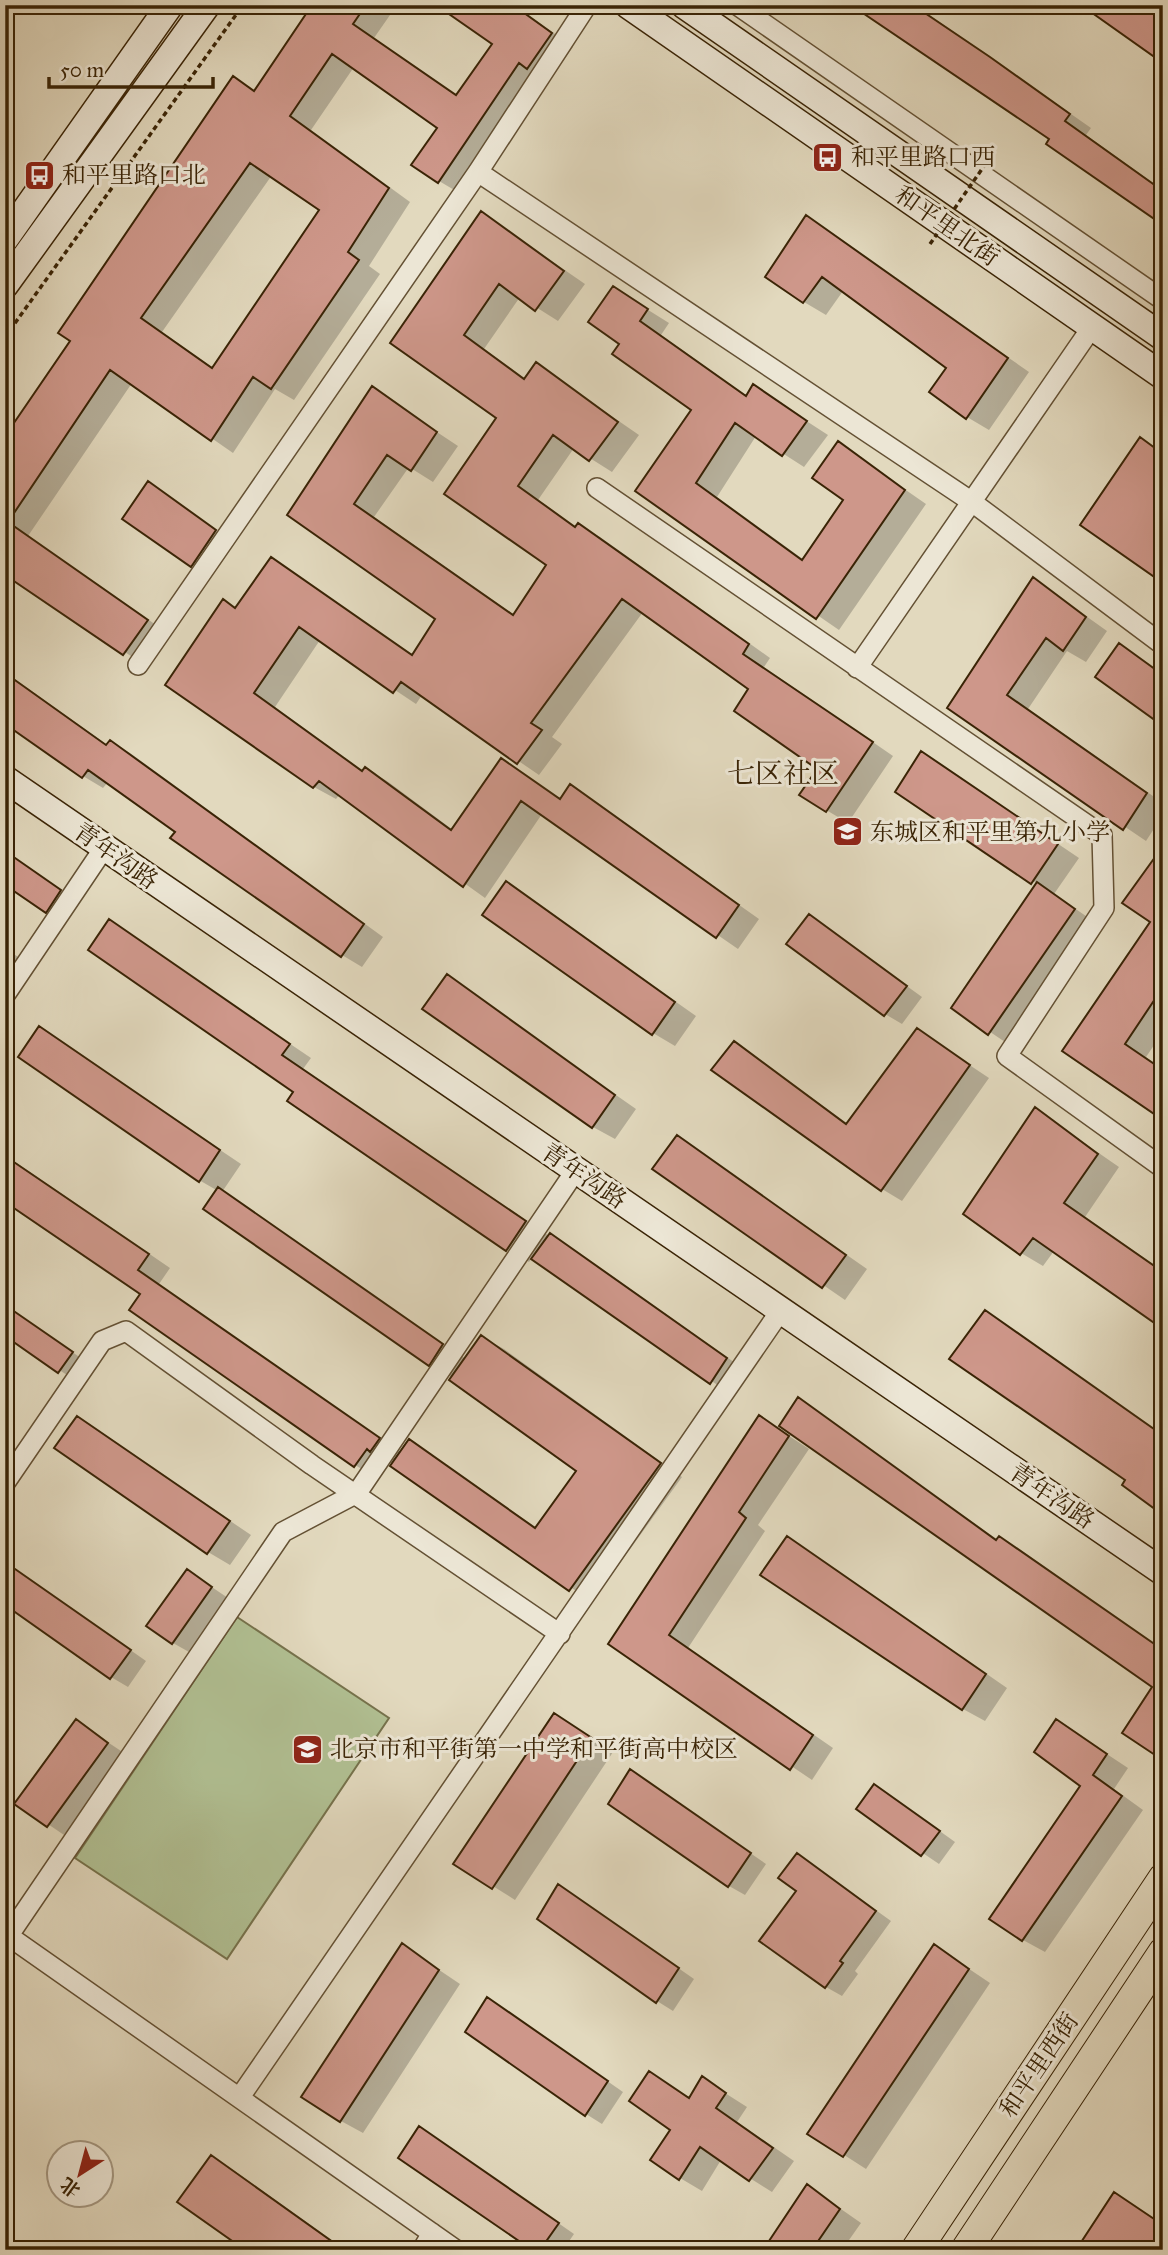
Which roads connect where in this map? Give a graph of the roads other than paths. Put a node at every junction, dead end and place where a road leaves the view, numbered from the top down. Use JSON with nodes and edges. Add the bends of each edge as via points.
{"nodes":[{"id":1,"x":170,"y":5,"type":"edge"},
{"id":2,"x":207,"y":5,"type":"edge"},
{"id":3,"x":587,"y":5,"type":"edge"},
{"id":4,"x":628,"y":5,"type":"edge"},
{"id":5,"x":684,"y":5,"type":"edge"},
{"id":6,"x":737,"y":5,"type":"edge"},
{"id":7,"x":478,"y":172,"type":"junction"},
{"id":8,"x":5,"y":239,"type":"edge"},
{"id":9,"x":5,"y":285,"type":"edge"},
{"id":10,"x":1163,"y":300,"type":"edge"},
{"id":11,"x":1092,"y":327,"type":"junction"},
{"id":12,"x":1163,"y":337,"type":"edge"},
{"id":13,"x":1163,"y":376,"type":"edge"},
{"id":14,"x":597,"y":488,"type":"dead end"},
{"id":15,"x":972,"y":502,"type":"junction"},
{"id":16,"x":1163,"y":645,"type":"edge"},
{"id":17,"x":138,"y":665,"type":"dead end"},
{"id":18,"x":857,"y":668,"type":"junction"},
{"id":19,"x":5,"y":779,"type":"edge"},
{"id":20,"x":104,"y":848,"type":"junction"},
{"id":21,"x":5,"y":995,"type":"edge"},
{"id":22,"x":1163,"y":1168,"type":"edge"},
{"id":23,"x":576,"y":1170,"type":"junction"},
{"id":24,"x":780,"y":1310,"type":"junction"},
{"id":25,"x":5,"y":1483,"type":"edge"},
{"id":26,"x":357,"y":1493,"type":"junction"},
{"id":27,"x":1163,"y":1572,"type":"edge"},
{"id":28,"x":559,"y":1634,"type":"junction"},
{"id":29,"x":1163,"y":1879,"type":"edge"},
{"id":30,"x":8,"y":1939,"type":"edge"},
{"id":31,"x":1163,"y":1953,"type":"edge"},
{"id":32,"x":240,"y":2097,"type":"junction"},
{"id":33,"x":427,"y":2242,"type":"edge"},
{"id":34,"x":456,"y":2250,"type":"edge"},
{"id":35,"x":916,"y":2250,"type":"edge"},
{"id":36,"x":967,"y":2250,"type":"edge"}],
"edges":[{"from":1,"to":8,"type":"street"},
{"from":2,"to":9,"type":"street"},
{"from":3,"to":7,"type":"street"},
{"from":4,"to":11,"type":"street","name":"和平里北街"},
{"from":5,"to":12,"type":"street","name":"和平里北街"},
{"from":6,"to":10,"type":"street"},
{"from":7,"to":15,"type":"street"},
{"from":7,"to":17,"type":"street"},
{"from":11,"to":13,"type":"street","name":"和平里北街"},
{"from":11,"to":15,"type":"street"},
{"from":14,"to":18,"type":"street"},
{"from":15,"to":16,"type":"street"},
{"from":15,"to":18,"type":"street"},
{"from":18,"to":22,"type":"street","via":[[1102,835],[1104,908],[1007,1056]]},
{"from":19,"to":20,"type":"street","name":"青年沟路"},
{"from":20,"to":21,"type":"street"},
{"from":20,"to":23,"type":"street","name":"青年沟路"},
{"from":23,"to":24,"type":"street","name":"青年沟路"},
{"from":23,"to":26,"type":"street"},
{"from":24,"to":27,"type":"street","name":"青年沟路"},
{"from":24,"to":28,"type":"street"},
{"from":25,"to":26,"type":"street","via":[[102,1342],[126,1331]]},
{"from":26,"to":28,"type":"street"},
{"from":26,"to":30,"type":"street","via":[[283,1532]]},
{"from":28,"to":32,"type":"street"},
{"from":29,"to":35,"type":"main road","name":"和平里西街"},
{"from":30,"to":32,"type":"street"},
{"from":31,"to":36,"type":"main road","name":"和平里西街"},
{"from":32,"to":33,"type":"street"},
{"from":33,"to":34,"type":"street"}]}
